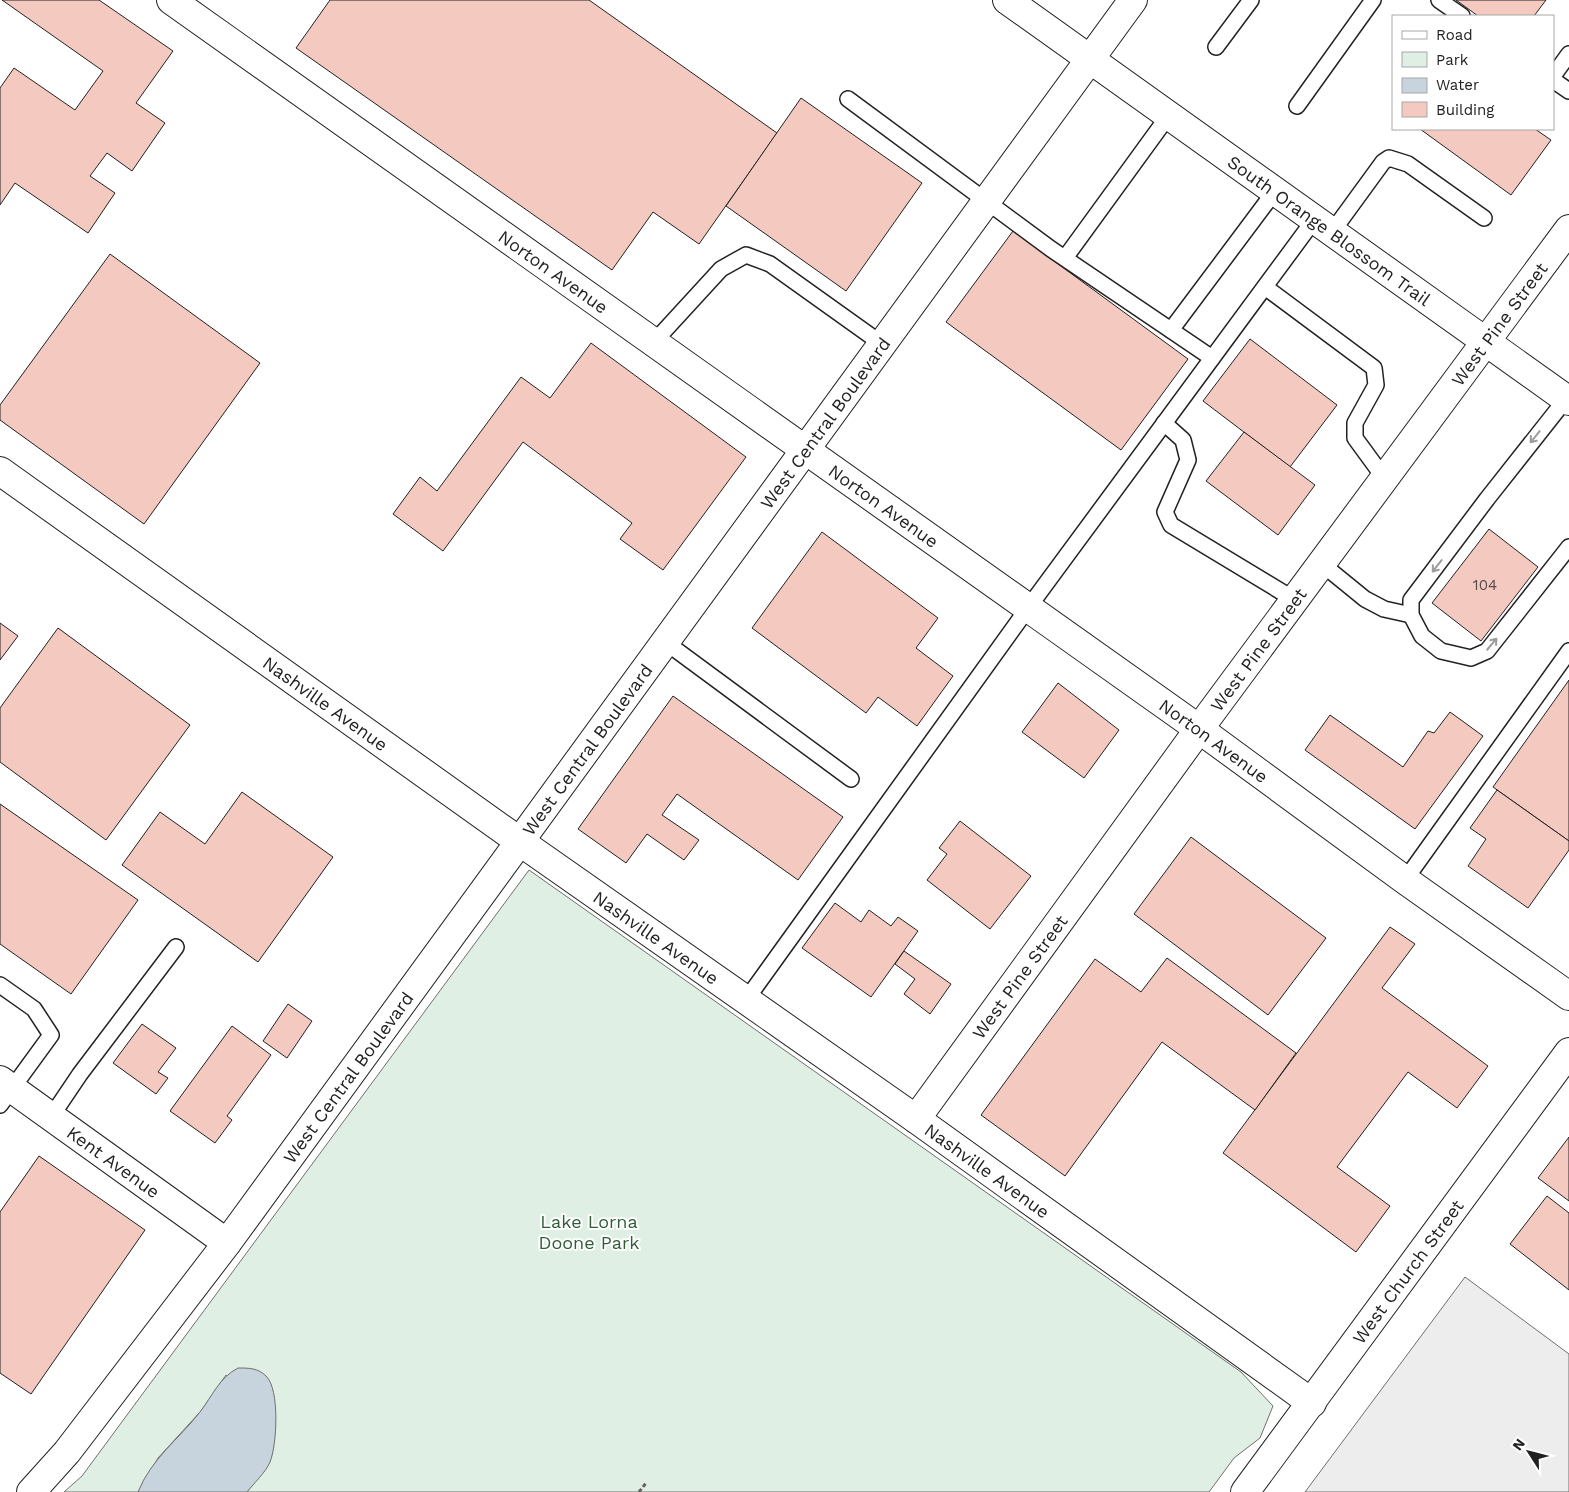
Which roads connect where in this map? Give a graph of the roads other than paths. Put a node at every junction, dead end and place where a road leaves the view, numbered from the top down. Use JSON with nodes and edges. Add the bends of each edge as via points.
{"nodes":[{"id":1,"x":171,"y":0,"type":"edge"},
{"id":2,"x":1007,"y":0,"type":"edge"},
{"id":3,"x":1133,"y":0,"type":"edge"},
{"id":4,"x":1250,"y":0,"type":"edge"},
{"id":5,"x":1373,"y":0,"type":"edge"},
{"id":6,"x":1439,"y":0,"type":"edge"},
{"id":7,"x":1461,"y":15,"type":"edge"},
{"id":8,"x":1216,"y":47,"type":"dead end"},
{"id":9,"x":1569,"y":54,"type":"edge"},
{"id":10,"x":1090,"y":59,"type":"junction"},
{"id":11,"x":1554,"y":76,"type":"edge"},
{"id":12,"x":1554,"y":79,"type":"edge"},
{"id":13,"x":1569,"y":91,"type":"edge"},
{"id":14,"x":848,"y":99,"type":"dead end"},
{"id":15,"x":1297,"y":106,"type":"dead end"},
{"id":16,"x":1169,"y":115,"type":"junction"},
{"id":17,"x":1275,"y":191,"type":"junction"},
{"id":18,"x":986,"y":201,"type":"junction"},
{"id":19,"x":1484,"y":218,"type":"dead end"},
{"id":20,"x":1323,"y":226,"type":"junction"},
{"id":21,"x":1569,"y":230,"type":"edge"},
{"id":22,"x":1065,"y":258,"type":"junction"},
{"id":23,"x":1265,"y":287,"type":"junction"},
{"id":24,"x":1170,"y":330,"type":"junction"},
{"id":25,"x":654,"y":342,"type":"junction"},
{"id":26,"x":1485,"y":343,"type":"junction"},
{"id":27,"x":882,"y":344,"type":"junction"},
{"id":28,"x":1212,"y":358,"type":"junction"},
{"id":29,"x":1568,"y":400,"type":"edge"},
{"id":30,"x":1164,"y":423,"type":"junction"},
{"id":31,"x":804,"y":449,"type":"junction"},
{"id":32,"x":0,"y":472,"type":"edge"},
{"id":33,"x":1385,"y":479,"type":"junction"},
{"id":34,"x":1569,"y":546,"type":"edge"},
{"id":35,"x":1322,"y":564,"type":"junction"},
{"id":36,"x":1295,"y":600,"type":"junction"},
{"id":37,"x":1028,"y":608,"type":"junction"},
{"id":38,"x":1411,"y":615,"type":"junction"},
{"id":39,"x":664,"y":641,"type":"junction"},
{"id":40,"x":1569,"y":651,"type":"edge"},
{"id":41,"x":1199,"y":729,"type":"junction"},
{"id":42,"x":851,"y":778,"type":"dead end"},
{"id":43,"x":519,"y":841,"type":"junction"},
{"id":44,"x":1405,"y":880,"type":"junction"},
{"id":45,"x":176,"y":947,"type":"dead end"},
{"id":46,"x":0,"y":985,"type":"edge"},
{"id":47,"x":1569,"y":996,"type":"edge"},
{"id":48,"x":746,"y":1000,"type":"junction"},
{"id":49,"x":1569,"y":1052,"type":"edge"},
{"id":50,"x":4,"y":1091,"type":"edge"},
{"id":51,"x":51,"y":1116,"type":"junction"},
{"id":52,"x":916,"y":1119,"type":"junction"},
{"id":53,"x":227,"y":1243,"type":"junction"},
{"id":54,"x":1312,"y":1403,"type":"junction"},
{"id":55,"x":31,"y":1492,"type":"edge"},
{"id":56,"x":1245,"y":1492,"type":"edge"}],
"edges":[{"from":1,"to":25,"type":"street","name":"Norton Avenue"},
{"from":2,"to":10,"type":"street","name":"South Orange Blossom Trail"},
{"from":3,"to":10,"type":"street","name":"West Central Boulevard"},
{"from":4,"to":8,"type":"lane"},
{"from":5,"to":15,"type":"lane"},
{"from":6,"to":7,"type":"lane"},
{"from":9,"to":11,"type":"lane"},
{"from":10,"to":16,"type":"street","name":"South Orange Blossom Trail"},
{"from":10,"to":18,"type":"street","name":"West Central Boulevard"},
{"from":12,"to":13,"type":"lane"},
{"from":14,"to":18,"type":"lane"},
{"from":16,"to":17,"type":"street","name":"South Orange Blossom Trail"},
{"from":16,"to":22,"type":"lane"},
{"from":17,"to":20,"type":"street","name":"South Orange Blossom Trail"},
{"from":17,"to":24,"type":"lane"},
{"from":18,"to":22,"type":"lane"},
{"from":18,"to":27,"type":"street","name":"West Central Boulevard"},
{"from":19,"to":20,"type":"lane","via":[[1408,164],[1390,158]]},
{"from":20,"to":23,"type":"lane"},
{"from":20,"to":26,"type":"street","name":"South Orange Blossom Trail"},
{"from":21,"to":26,"type":"street","name":"West Pine Street"},
{"from":22,"to":24,"type":"lane"},
{"from":23,"to":28,"type":"lane"},
{"from":23,"to":33,"type":"lane","via":[[1374,368],[1376,385],[1355,423],[1355,438]]},
{"from":24,"to":28,"type":"lane"},
{"from":25,"to":27,"type":"lane","via":[[721,269],[746,256],[770,264]]},
{"from":25,"to":31,"type":"street","name":"Norton Avenue"},
{"from":26,"to":29,"type":"street","name":"South Orange Blossom Trail"},
{"from":26,"to":33,"type":"street","name":"West Pine Street"},
{"from":27,"to":31,"type":"street","name":"West Central Boulevard"},
{"from":28,"to":30,"type":"lane"},
{"from":29,"to":38,"type":"lane","one_way":true,"via":[[1487,499],[1411,600]]},
{"from":30,"to":36,"type":"lane","via":[[1183,440],[1188,460],[1165,512],[1171,525]]},
{"from":30,"to":37,"type":"lane"},
{"from":31,"to":37,"type":"street","name":"Norton Avenue"},
{"from":31,"to":39,"type":"street","name":"West Central Boulevard"},
{"from":32,"to":43,"type":"street","name":"Nashville Avenue"},
{"from":33,"to":35,"type":"street","name":"West Pine Street"},
{"from":38,"to":34,"type":"lane","one_way":true,"via":[[1422,636],[1441,651],[1471,658],[1487,650]]},
{"from":35,"to":36,"type":"street","name":"West Pine Street"},
{"from":35,"to":38,"type":"lane","via":[[1365,599],[1384,609]]},
{"from":36,"to":41,"type":"street","name":"West Pine Street"},
{"from":37,"to":41,"type":"street","name":"Norton Avenue"},
{"from":37,"to":48,"type":"lane"},
{"from":39,"to":42,"type":"lane"},
{"from":39,"to":43,"type":"street","name":"West Central Boulevard"},
{"from":40,"to":44,"type":"lane"},
{"from":41,"to":44,"type":"street","name":"Norton Avenue"},
{"from":41,"to":52,"type":"street","name":"West Pine Street"},
{"from":43,"to":48,"type":"street","name":"Nashville Avenue"},
{"from":43,"to":53,"type":"street","name":"West Central Boulevard"},
{"from":44,"to":47,"type":"street","name":"Norton Avenue"},
{"from":45,"to":51,"type":"lane"},
{"from":46,"to":50,"type":"lane","via":[[34,1009],[51,1035]]},
{"from":48,"to":52,"type":"street","name":"Nashville Avenue"},
{"from":49,"to":54,"type":"street","name":"West Church Street"},
{"from":50,"to":51,"type":"street","name":"Kent Avenue"},
{"from":51,"to":53,"type":"street","name":"Kent Avenue"},
{"from":52,"to":54,"type":"street","name":"Nashville Avenue"},
{"from":53,"to":55,"type":"street","name":"West Central Boulevard","via":[[67,1452]]},
{"from":54,"to":56,"type":"street","name":"West Church Street"}]}
